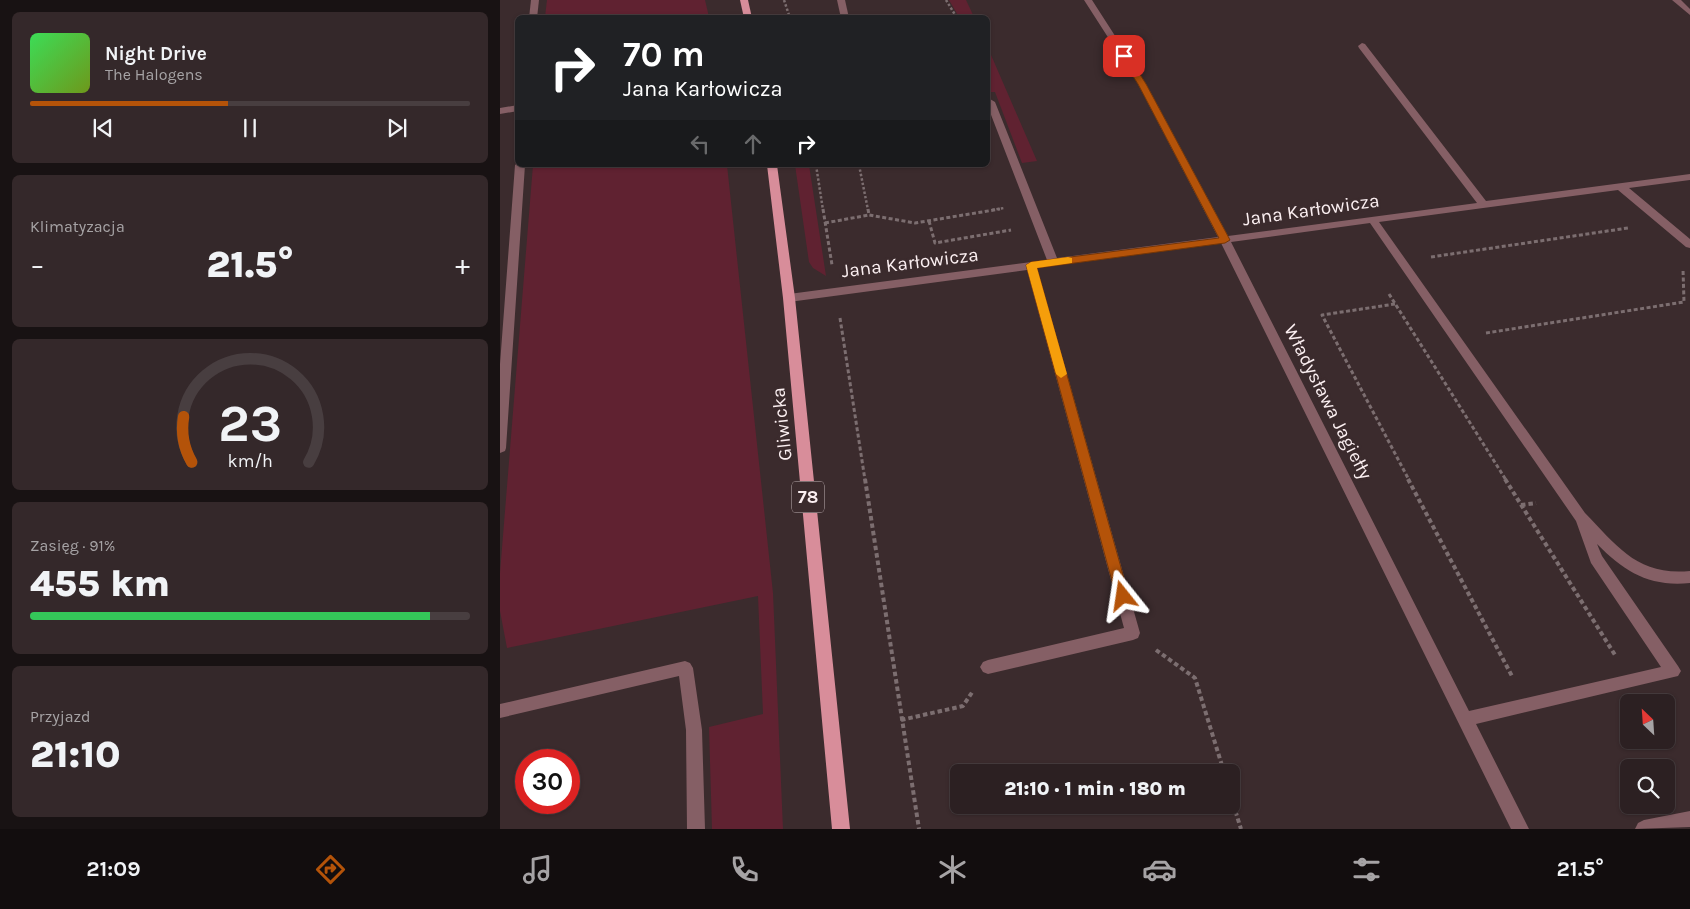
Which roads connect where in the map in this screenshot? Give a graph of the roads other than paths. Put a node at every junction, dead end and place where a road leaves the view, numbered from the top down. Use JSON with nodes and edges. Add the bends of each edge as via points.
{"nodes":[{"id":1,"x":535,"y":0,"type":"edge"},
{"id":2,"x":744,"y":0,"type":"edge"},
{"id":3,"x":841,"y":0,"type":"edge"},
{"id":4,"x":1088,"y":0,"type":"edge"},
{"id":5,"x":1676,"y":0,"type":"edge"},
{"id":6,"x":1690,"y":13,"type":"edge"},
{"id":7,"x":533,"y":15,"type":"edge"},
{"id":8,"x":747,"y":15,"type":"edge"},
{"id":9,"x":844,"y":15,"type":"edge"},
{"id":10,"x":1362,"y":46,"type":"dead end"},
{"id":11,"x":990,"y":102,"type":"dead end"},
{"id":12,"x":515,"y":108,"type":"edge"},
{"id":13,"x":500,"y":111,"type":"edge"},
{"id":14,"x":520,"y":167,"type":"edge"},
{"id":15,"x":772,"y":167,"type":"edge"},
{"id":16,"x":1690,"y":177,"type":"edge"},
{"id":17,"x":1620,"y":186,"type":"junction"},
{"id":18,"x":1483,"y":204,"type":"junction"},
{"id":19,"x":1372,"y":219,"type":"junction"},
{"id":20,"x":1225,"y":240,"type":"junction"},
{"id":21,"x":1690,"y":245,"type":"edge"},
{"id":22,"x":1053,"y":262,"type":"junction"},
{"id":23,"x":1031,"y":265,"type":"junction"},
{"id":24,"x":789,"y":298,"type":"junction"},
{"id":25,"x":500,"y":448,"type":"edge"},
{"id":26,"x":1580,"y":517,"type":"junction"},
{"id":27,"x":1690,"y":577,"type":"edge"},
{"id":28,"x":988,"y":667,"type":"road end"},
{"id":29,"x":500,"y":711,"type":"edge"},
{"id":30,"x":1467,"y":719,"type":"junction"},
{"id":31,"x":1690,"y":819,"type":"edge"},
{"id":32,"x":696,"y":829,"type":"edge"},
{"id":33,"x":841,"y":829,"type":"edge"},
{"id":34,"x":1520,"y":829,"type":"edge"},
{"id":35,"x":1644,"y":829,"type":"edge"}],
"edges":[{"from":1,"to":7,"type":"street"},
{"from":2,"to":8,"type":"main road"},
{"from":3,"to":9,"type":"street"},
{"from":4,"to":20,"type":"street","name":"Władysława Jagiełły","via":[[1142,84]]},
{"from":5,"to":6,"type":"street"},
{"from":10,"to":18,"type":"street"},
{"from":11,"to":22,"type":"street"},
{"from":12,"to":13,"type":"street"},
{"from":14,"to":25,"type":"street"},
{"from":15,"to":24,"type":"main road","name":"Gliwicka","number":"78"},
{"from":16,"to":17,"type":"street","name":"Jana Karłowicza"},
{"from":17,"to":18,"type":"street","name":"Jana Karłowicza"},
{"from":17,"to":21,"type":"street"},
{"from":18,"to":19,"type":"street","name":"Jana Karłowicza"},
{"from":19,"to":20,"type":"street","name":"Jana Karłowicza"},
{"from":19,"to":26,"type":"street"},
{"from":20,"to":22,"type":"street","name":"Jana Karłowicza"},
{"from":20,"to":30,"type":"street","name":"Władysława Jagiełły"},
{"from":22,"to":23,"type":"street","name":"Jana Karłowicza"},
{"from":23,"to":24,"type":"street","name":"Jana Karłowicza"},
{"from":23,"to":28,"type":"street","via":[[1133,633]]},
{"from":24,"to":33,"type":"main road","name":"Gliwicka","number":"78"},
{"from":26,"to":27,"type":"street","via":[[1636,569],[1655,578],[1674,580]]},
{"from":26,"to":30,"type":"street","via":[[1596,560],[1673,671]]},
{"from":29,"to":32,"type":"street","via":[[685,668],[694,730]]},
{"from":30,"to":34,"type":"street","name":"Władysława Jagiełły"},
{"from":31,"to":35,"type":"street"}]}
